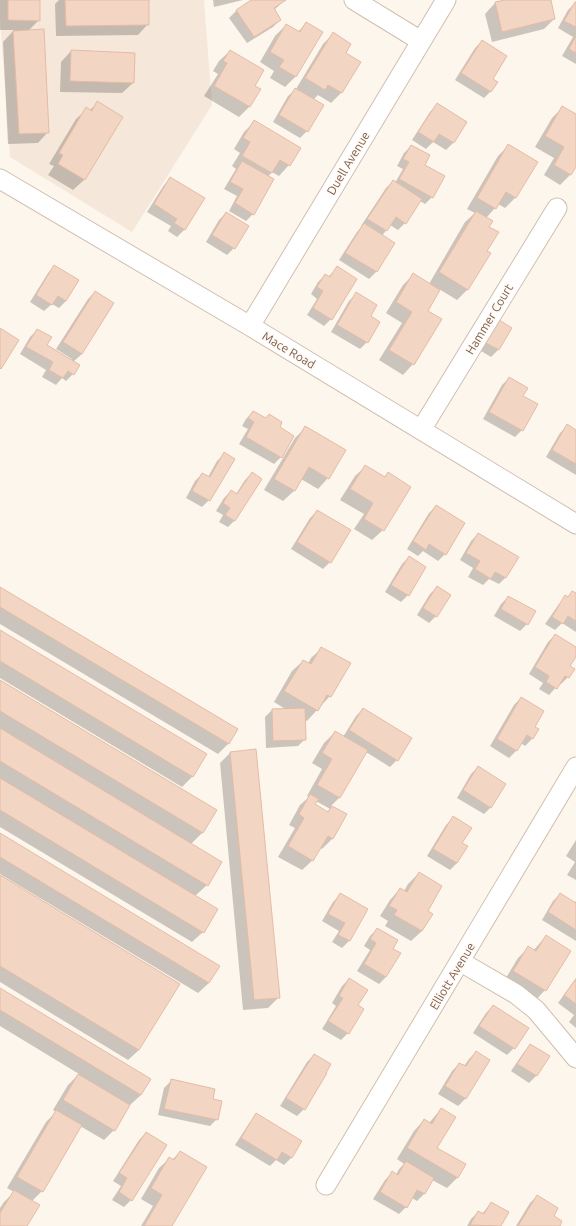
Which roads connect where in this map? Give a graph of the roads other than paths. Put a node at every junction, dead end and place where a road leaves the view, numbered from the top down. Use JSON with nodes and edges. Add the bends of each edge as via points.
{"nodes":[{"id":1,"x":354,"y":0,"type":"edge"},
{"id":2,"x":446,"y":0,"type":"edge"},
{"id":3,"x":421,"y":41,"type":"junction"},
{"id":4,"x":0,"y":179,"type":"edge"},
{"id":5,"x":557,"y":208,"type":"dead end"},
{"id":6,"x":250,"y":326,"type":"junction"},
{"id":7,"x":421,"y":430,"type":"junction"},
{"id":8,"x":576,"y":524,"type":"edge"},
{"id":9,"x":576,"y":767,"type":"edge"},
{"id":10,"x":460,"y":962,"type":"junction"},
{"id":11,"x":576,"y":1058,"type":"edge"},
{"id":12,"x":326,"y":1185,"type":"dead end"}],
"edges":[{"from":1,"to":3,"type":"street"},
{"from":2,"to":3,"type":"street","name":"Duell Avenue"},
{"from":3,"to":6,"type":"street","name":"Duell Avenue"},
{"from":4,"to":6,"type":"street","name":"Mace Road"},
{"from":5,"to":7,"type":"street","name":"Hammer Court"},
{"from":6,"to":7,"type":"street","name":"Mace Road"},
{"from":7,"to":8,"type":"street","name":"Mace Road"},
{"from":9,"to":10,"type":"street","name":"Elliott Avenue"},
{"from":10,"to":11,"type":"street","via":[[516,994],[536,1010]]},
{"from":10,"to":12,"type":"street","name":"Elliott Avenue"}]}
